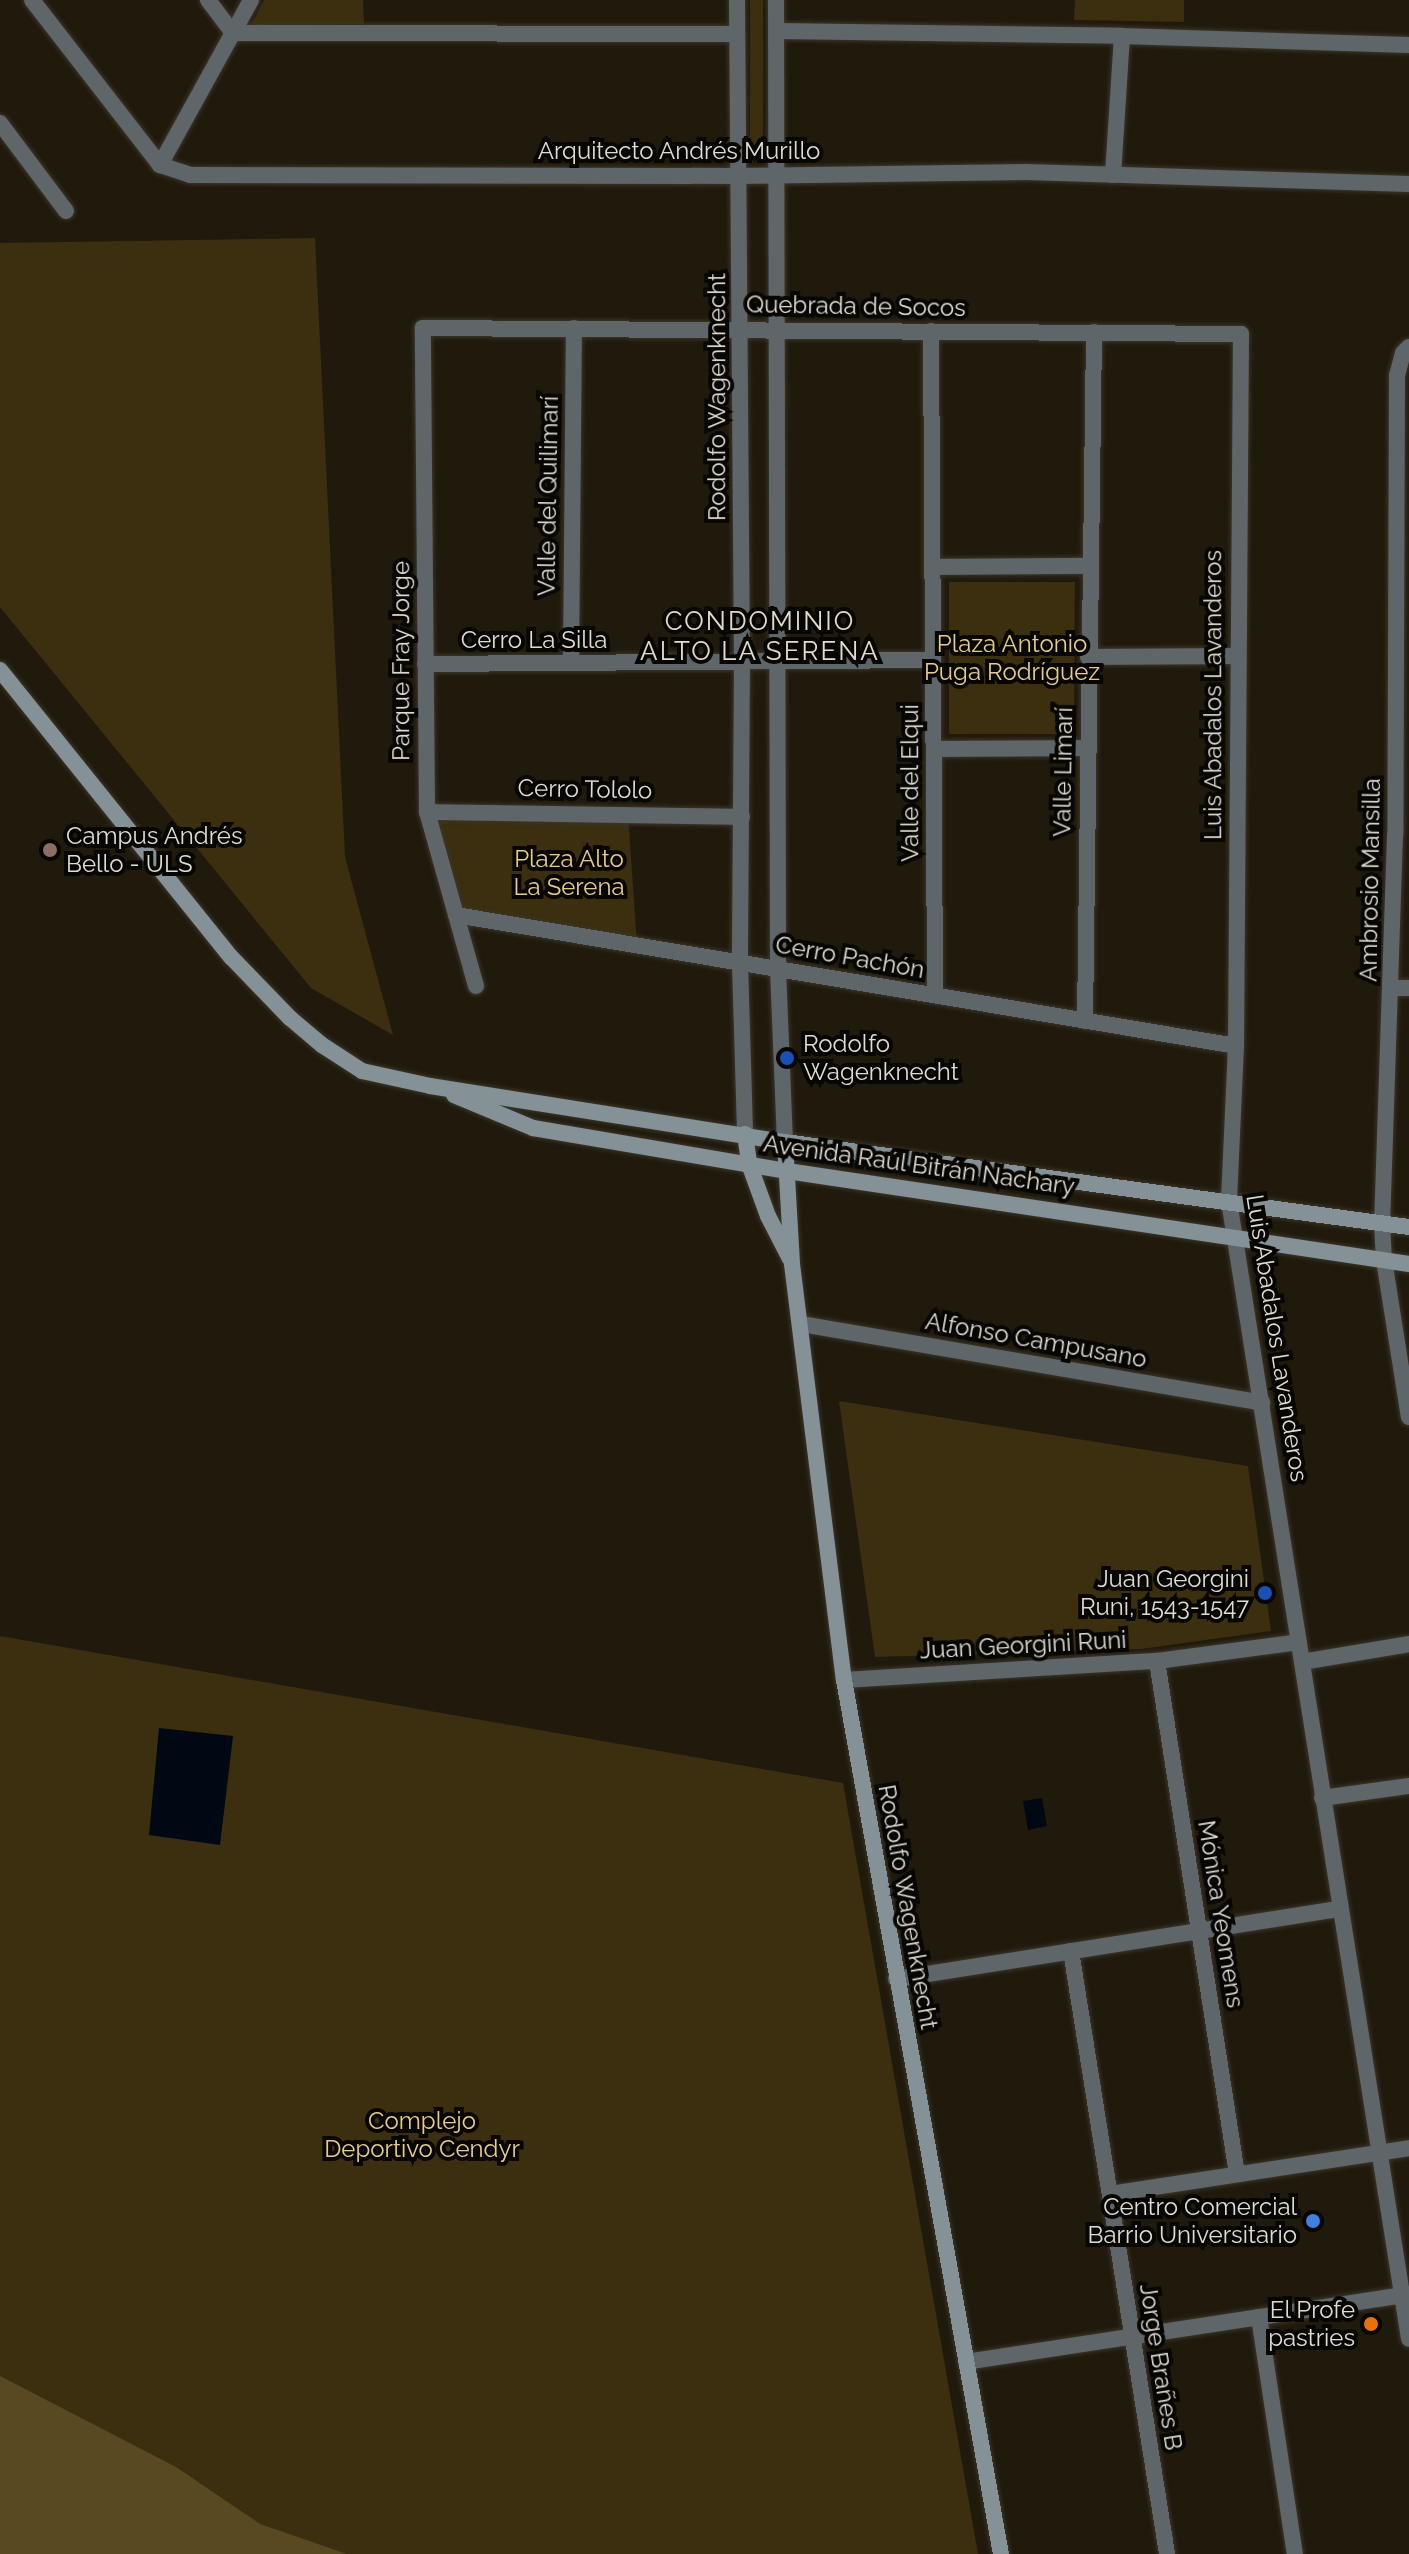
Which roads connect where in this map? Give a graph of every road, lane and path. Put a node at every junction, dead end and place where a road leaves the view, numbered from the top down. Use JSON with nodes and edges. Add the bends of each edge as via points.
{"nodes":[{"id":1,"x":32,"y":0,"type":"edge"},
{"id":2,"x":208,"y":0,"type":"edge"},
{"id":3,"x":251,"y":0,"type":"edge"},
{"id":4,"x":737,"y":0,"type":"edge"},
{"id":5,"x":776,"y":0,"type":"edge"},
{"id":6,"x":777,"y":31,"type":"junction"},
{"id":7,"x":233,"y":33,"type":"junction"},
{"id":8,"x":737,"y":34,"type":"junction"},
{"id":9,"x":1122,"y":36,"type":"junction"},
{"id":10,"x":1409,"y":45,"type":"edge"},
{"id":11,"x":0,"y":123,"type":"edge"},
{"id":12,"x":160,"y":165,"type":"junction"},
{"id":13,"x":778,"y":175,"type":"junction"},
{"id":14,"x":1113,"y":175,"type":"junction"},
{"id":15,"x":738,"y":176,"type":"junction"},
{"id":16,"x":1409,"y":184,"type":"edge"},
{"id":17,"x":66,"y":211,"type":"dead end"},
{"id":18,"x":423,"y":328,"type":"joint"},
{"id":19,"x":574,"y":328,"type":"junction"},
{"id":20,"x":741,"y":328,"type":"junction"},
{"id":21,"x":777,"y":328,"type":"junction"},
{"id":22,"x":931,"y":331,"type":"junction"},
{"id":23,"x":1094,"y":332,"type":"junction"},
{"id":24,"x":1241,"y":334,"type":"joint"},
{"id":25,"x":1409,"y":347,"type":"edge"},
{"id":26,"x":1404,"y":509,"type":"edge"},
{"id":27,"x":1090,"y":566,"type":"junction"},
{"id":28,"x":933,"y":567,"type":"junction"},
{"id":29,"x":1236,"y":656,"type":"junction"},
{"id":30,"x":1088,"y":657,"type":"junction"},
{"id":31,"x":933,"y":660,"type":"junction"},
{"id":32,"x":571,"y":663,"type":"junction"},
{"id":33,"x":742,"y":663,"type":"junction"},
{"id":34,"x":425,"y":664,"type":"junction"},
{"id":35,"x":778,"y":664,"type":"junction"},
{"id":36,"x":0,"y":670,"type":"edge"},
{"id":37,"x":1403,"y":681,"type":"edge"},
{"id":38,"x":1087,"y":748,"type":"junction"},
{"id":39,"x":934,"y":749,"type":"junction"},
{"id":40,"x":427,"y":812,"type":"junction"},
{"id":41,"x":742,"y":817,"type":"junction"},
{"id":42,"x":1402,"y":836,"type":"edge"},
{"id":43,"x":456,"y":915,"type":"junction"},
{"id":44,"x":740,"y":963,"type":"junction"},
{"id":45,"x":778,"y":969,"type":"junction"},
{"id":46,"x":476,"y":986,"type":"dead end"},
{"id":47,"x":1392,"y":988,"type":"junction"},
{"id":48,"x":1409,"y":988,"type":"edge"},
{"id":49,"x":935,"y":995,"type":"junction"},
{"id":50,"x":1085,"y":1021,"type":"junction"},
{"id":51,"x":1236,"y":1046,"type":"junction"},
{"id":52,"x":430,"y":1086,"type":"junction"},
{"id":53,"x":745,"y":1134,"type":"junction"},
{"id":54,"x":785,"y":1142,"type":"junction"},
{"id":55,"x":749,"y":1164,"type":"junction"},
{"id":56,"x":787,"y":1171,"type":"junction"},
{"id":57,"x":1229,"y":1201,"type":"junction"},
{"id":58,"x":1382,"y":1223,"type":"junction"},
{"id":59,"x":1409,"y":1227,"type":"edge"},
{"id":60,"x":1235,"y":1236,"type":"junction"},
{"id":61,"x":1384,"y":1260,"type":"junction"},
{"id":62,"x":792,"y":1264,"type":"junction"},
{"id":63,"x":1409,"y":1264,"type":"edge"},
{"id":64,"x":801,"y":1324,"type":"junction"},
{"id":65,"x":1262,"y":1403,"type":"junction"},
{"id":66,"x":1409,"y":1417,"type":"edge"},
{"id":67,"x":1299,"y":1642,"type":"junction"},
{"id":68,"x":1409,"y":1644,"type":"edge"},
{"id":69,"x":1157,"y":1661,"type":"junction"},
{"id":70,"x":1302,"y":1662,"type":"junction"},
{"id":71,"x":844,"y":1680,"type":"junction"},
{"id":72,"x":1409,"y":1786,"type":"edge"},
{"id":73,"x":1322,"y":1798,"type":"junction"},
{"id":74,"x":1340,"y":1909,"type":"junction"},
{"id":75,"x":1199,"y":1931,"type":"junction"},
{"id":76,"x":1071,"y":1951,"type":"junction"},
{"id":77,"x":896,"y":1979,"type":"junction"},
{"id":78,"x":1409,"y":2148,"type":"edge"},
{"id":79,"x":1379,"y":2152,"type":"junction"},
{"id":80,"x":1237,"y":2174,"type":"junction"},
{"id":81,"x":1110,"y":2194,"type":"junction"},
{"id":82,"x":1406,"y":2294,"type":"edge"},
{"id":83,"x":1259,"y":2317,"type":"junction"},
{"id":84,"x":1132,"y":2336,"type":"junction"},
{"id":85,"x":1409,"y":2339,"type":"edge"},
{"id":86,"x":966,"y":2362,"type":"junction"},
{"id":87,"x":1001,"y":2554,"type":"edge"},
{"id":88,"x":1167,"y":2554,"type":"edge"},
{"id":89,"x":1295,"y":2554,"type":"edge"}],
"edges":[{"from":1,"to":12,"type":"street"},
{"from":2,"to":7,"type":"street"},
{"from":3,"to":7,"type":"street"},
{"from":4,"to":8,"type":"street","name":"Rodolfo Wagenknecht"},
{"from":5,"to":6,"type":"street","name":"Rodolfo Wagenknecht"},
{"from":6,"to":9,"type":"street"},
{"from":6,"to":13,"type":"street","name":"Rodolfo Wagenknecht"},
{"from":7,"to":8,"type":"street"},
{"from":7,"to":12,"type":"street"},
{"from":8,"to":15,"type":"street","name":"Rodolfo Wagenknecht"},
{"from":9,"to":10,"type":"street"},
{"from":9,"to":14,"type":"street"},
{"from":11,"to":17,"type":"street"},
{"from":12,"to":15,"type":"street","name":"Arquitecto Andrés Murillo","via":[[190,175]]},
{"from":13,"to":14,"type":"street","name":"Arquitecto Andrés Murillo"},
{"from":13,"to":15,"type":"street","name":"Arquitecto Andrés Murillo"},
{"from":13,"to":21,"type":"street","name":"Rodolfo Wagenknecht"},
{"from":14,"to":16,"type":"street","name":"Arquitecto Andrés Murillo"},
{"from":15,"to":20,"type":"street","name":"Rodolfo Wagenknecht"},
{"from":18,"to":19,"type":"street","name":"Quebrada de Socos"},
{"from":18,"to":34,"type":"street","name":"Parque Fray Jorge"},
{"from":19,"to":20,"type":"street","name":"Quebrada de Socos"},
{"from":19,"to":32,"type":"street","name":"Valle del Quilimarí"},
{"from":20,"to":21,"type":"street","name":"Quebrada de Socos"},
{"from":20,"to":33,"type":"street","name":"Rodolfo Wagenknecht"},
{"from":21,"to":22,"type":"street","name":"Quebrada de Socos"},
{"from":21,"to":35,"type":"street","name":"Rodolfo Wagenknecht"},
{"from":22,"to":23,"type":"street","name":"Quebrada de Socos"},
{"from":22,"to":28,"type":"street","name":"Valle del Elqui"},
{"from":23,"to":24,"type":"street","name":"Quebrada de Socos"},
{"from":23,"to":27,"type":"street","name":"Valle Limarí"},
{"from":24,"to":29,"type":"street","name":"Luis Abadalos Lavanderos"},
{"from":25,"to":26,"type":"street","name":"Ambrosio Mansilla","via":[[1397,375]]},
{"from":26,"to":37,"type":"street","name":"Ambrosio Mansilla"},
{"from":27,"to":28,"type":"street"},
{"from":27,"to":30,"type":"street","name":"Valle Limarí"},
{"from":28,"to":31,"type":"street","name":"Valle del Elqui"},
{"from":29,"to":30,"type":"street"},
{"from":29,"to":51,"type":"street","name":"Luis Abadalos Lavanderos"},
{"from":30,"to":38,"type":"street","name":"Valle Limarí"},
{"from":31,"to":35,"type":"street","name":"Cerro La Silla"},
{"from":31,"to":39,"type":"street","name":"Valle del Elqui"},
{"from":32,"to":33,"type":"street","name":"Cerro La Silla"},
{"from":32,"to":34,"type":"street","name":"Cerro La Silla"},
{"from":33,"to":35,"type":"street","name":"Cerro La Silla"},
{"from":33,"to":41,"type":"street","name":"Rodolfo Wagenknecht"},
{"from":34,"to":40,"type":"street","name":"Parque Fray Jorge"},
{"from":35,"to":45,"type":"street","name":"Rodolfo Wagenknecht"},
{"from":36,"to":52,"type":"main road","name":"Avenida Raúl Bitrán Nachary","via":[[231,957],[290,1018],[362,1071]]},
{"from":37,"to":42,"type":"street","name":"Ambrosio Mansilla"},
{"from":38,"to":39,"type":"street"},
{"from":38,"to":50,"type":"street","name":"Valle Limarí"},
{"from":39,"to":49,"type":"street","name":"Valle del Elqui"},
{"from":40,"to":41,"type":"street","name":"Cerro Tololo"},
{"from":40,"to":43,"type":"street","name":"Parque Fray Jorge"},
{"from":41,"to":44,"type":"street","name":"Rodolfo Wagenknecht"},
{"from":42,"to":47,"type":"street","name":"Ambrosio Mansilla"},
{"from":43,"to":44,"type":"street","name":"Cerro Pachón"},
{"from":43,"to":46,"type":"street","name":"Parque Fray Jorge"},
{"from":44,"to":45,"type":"street","name":"Cerro Pachón"},
{"from":44,"to":53,"type":"street","name":"Rodolfo Wagenknecht"},
{"from":45,"to":49,"type":"street","name":"Cerro Pachón"},
{"from":45,"to":54,"type":"street","name":"Rodolfo Wagenknecht"},
{"from":47,"to":48,"type":"street"},
{"from":47,"to":58,"type":"street","name":"Ambrosio Mansilla"},
{"from":49,"to":50,"type":"street","name":"Cerro Pachón"},
{"from":50,"to":51,"type":"street","name":"Cerro Pachón"},
{"from":51,"to":57,"type":"street","name":"Luis Abadalos Lavanderos"},
{"from":52,"to":53,"type":"main road","name":"Avenida Raúl Bitrán Nachary"},
{"from":52,"to":55,"type":"main road","name":"Avenida Raúl Bitrán Nachary","via":[[533,1128]]},
{"from":53,"to":54,"type":"main road","name":"Avenida Raúl Bitrán Nachary"},
{"from":53,"to":55,"type":"main road","name":"Rodolfo Wagenknecht"},
{"from":54,"to":56,"type":"main road","name":"Rodolfo Wagenknecht"},
{"from":54,"to":57,"type":"main road","name":"Avenida Raúl Bitrán Nachary"},
{"from":55,"to":56,"type":"main road","name":"Avenida Raúl Bitrán Nachary"},
{"from":55,"to":62,"type":"main road","name":"Rodolfo Wagenknecht"},
{"from":56,"to":60,"type":"main road","name":"Avenida Raúl Bitrán Nachary"},
{"from":56,"to":62,"type":"main road","name":"Rodolfo Wagenknecht"},
{"from":57,"to":58,"type":"main road","name":"Avenida Raúl Bitrán Nachary"},
{"from":57,"to":60,"type":"street","name":"Luis Abadalos Lavanderos"},
{"from":58,"to":59,"type":"main road","name":"Avenida Raúl Bitrán Nachary"},
{"from":58,"to":61,"type":"street","name":"Ambrosio Mansilla"},
{"from":60,"to":61,"type":"main road","name":"Avenida Raúl Bitrán Nachary"},
{"from":60,"to":65,"type":"street","name":"Luis Abadalos Lavanderos"},
{"from":61,"to":63,"type":"main road","name":"Avenida Raúl Bitrán Nachary"},
{"from":61,"to":66,"type":"street","name":"Ambrosio Mansilla"},
{"from":62,"to":64,"type":"main road","name":"Rodolfo Wagenknecht"},
{"from":64,"to":65,"type":"street","name":"Alfonso Campusano"},
{"from":64,"to":71,"type":"main road","name":"Rodolfo Wagenknecht"},
{"from":65,"to":67,"type":"street","name":"Luis Abadalos Lavanderos"},
{"from":67,"to":69,"type":"street","name":"Juan Georgini Runi"},
{"from":67,"to":70,"type":"street","name":"Luis Abadalos Lavanderos"},
{"from":68,"to":70,"type":"street"},
{"from":69,"to":71,"type":"street","name":"Juan Georgini Runi"},
{"from":69,"to":75,"type":"street","name":"Mónica Yeomens"},
{"from":70,"to":73,"type":"street","name":"Luis Abadalos Lavanderos"},
{"from":71,"to":77,"type":"main road","name":"Rodolfo Wagenknecht"},
{"from":72,"to":73,"type":"street"},
{"from":73,"to":74,"type":"street","name":"Luis Abadalos Lavanderos"},
{"from":74,"to":75,"type":"street"},
{"from":74,"to":79,"type":"street","name":"Luis Abadalos Lavanderos"},
{"from":75,"to":76,"type":"street"},
{"from":75,"to":80,"type":"street","name":"Mónica Yeomens"},
{"from":76,"to":77,"type":"street"},
{"from":76,"to":81,"type":"street","name":"Jorge Brañes B"},
{"from":77,"to":86,"type":"main road","name":"Rodolfo Wagenknecht"},
{"from":78,"to":79,"type":"street"},
{"from":79,"to":80,"type":"street"},
{"from":79,"to":82,"type":"street","name":"Luis Abadalos Lavanderos"},
{"from":80,"to":81,"type":"street"},
{"from":81,"to":84,"type":"street","name":"Jorge Brañes B"},
{"from":82,"to":83,"type":"street"},
{"from":82,"to":85,"type":"street","name":"Luis Abadalos Lavanderos"},
{"from":83,"to":84,"type":"street"},
{"from":83,"to":89,"type":"street"},
{"from":84,"to":86,"type":"street"},
{"from":84,"to":88,"type":"street","name":"Jorge Brañes B"},
{"from":86,"to":87,"type":"main road","name":"Rodolfo Wagenknecht"}]}
